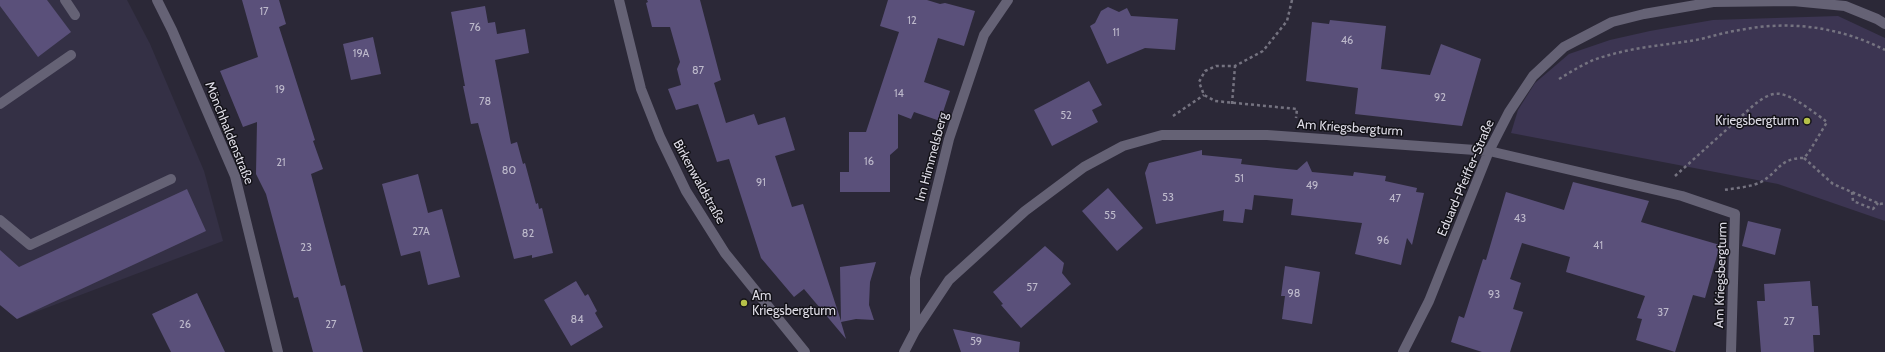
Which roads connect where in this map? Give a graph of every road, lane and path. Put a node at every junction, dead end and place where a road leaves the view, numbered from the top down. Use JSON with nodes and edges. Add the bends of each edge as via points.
{"nodes":[{"id":1,"x":65,"y":0,"type":"edge"},
{"id":2,"x":157,"y":0,"type":"edge"},
{"id":3,"x":619,"y":0,"type":"edge"},
{"id":4,"x":1008,"y":0,"type":"edge"},
{"id":5,"x":1292,"y":0,"type":"edge"},
{"id":6,"x":75,"y":15,"type":"dead end"},
{"id":7,"x":1885,"y":24,"type":"edge"},
{"id":8,"x":1885,"y":50,"type":"edge"},
{"id":9,"x":71,"y":55,"type":"dead end"},
{"id":10,"x":1235,"y":66,"type":"junction"},
{"id":11,"x":1556,"y":81,"type":"dead end"},
{"id":12,"x":1204,"y":95,"type":"junction"},
{"id":13,"x":0,"y":104,"type":"edge"},
{"id":14,"x":1232,"y":104,"type":"junction"},
{"id":15,"x":1169,"y":118,"type":"dead end"},
{"id":16,"x":1294,"y":137,"type":"junction"},
{"id":17,"x":1489,"y":151,"type":"junction"},
{"id":18,"x":1804,"y":158,"type":"junction"},
{"id":19,"x":171,"y":179,"type":"dead end"},
{"id":20,"x":1659,"y":191,"type":"junction"},
{"id":21,"x":1719,"y":191,"type":"dead end"},
{"id":22,"x":1852,"y":192,"type":"junction"},
{"id":23,"x":1878,"y":203,"type":"junction"},
{"id":24,"x":1885,"y":203,"type":"edge"},
{"id":25,"x":0,"y":220,"type":"edge"},
{"id":26,"x":915,"y":331,"type":"junction"},
{"id":27,"x":278,"y":352,"type":"edge"},
{"id":28,"x":805,"y":352,"type":"edge"},
{"id":29,"x":904,"y":352,"type":"edge"},
{"id":30,"x":1403,"y":352,"type":"edge"},
{"id":31,"x":1731,"y":352,"type":"edge"}],
"edges":[{"from":1,"to":6,"type":"street"},
{"from":2,"to":27,"type":"street","name":"Mönchhaldenstraße","via":[[235,176]]},
{"from":3,"to":28,"type":"street","name":"Birkenwaldstraße","via":[[641,89],[686,191],[725,254]]},
{"from":4,"to":26,"type":"street","name":"Im Himmelsberg","via":[[984,35],[949,139],[915,278]]},
{"from":5,"to":10,"type":"path","via":[[1287,21],[1263,51]]},
{"from":7,"to":17,"type":"street","name":"Eduard-Pfeiffer-Straße","via":[[1845,6],[1793,1],[1713,2],[1612,22],[1564,46],[1533,76],[1509,112]]},
{"from":8,"to":11,"type":"path","via":[[1838,31],[1783,25],[1741,29],[1696,40],[1637,48],[1604,56]]},
{"from":9,"to":13,"type":"street"},
{"from":10,"to":12,"type":"path","via":[[1216,66],[1205,71],[1199,82]]},
{"from":10,"to":14,"type":"path"},
{"from":12,"to":14,"type":"path","via":[[1215,101]]},
{"from":12,"to":15,"type":"path"},
{"from":14,"to":16,"type":"path","via":[[1296,110]]},
{"from":16,"to":17,"type":"street","name":"Am Kriegsbergturm"},
{"from":16,"to":26,"type":"street","name":"Am Kriegsbergturm","via":[[1162,135],[1123,146],[1084,167],[1025,211],[949,280]]},
{"from":17,"to":20,"type":"street","name":"Am Kriegsbergturm"},
{"from":17,"to":30,"type":"street","name":"Eduard-Pfeiffer-Straße","via":[[1429,301]]},
{"from":18,"to":20,"type":"path","via":[[1828,122],[1808,108],[1780,94],[1767,96]]},
{"from":18,"to":21,"type":"path","via":[[1792,158],[1781,164],[1771,176],[1759,183]]},
{"from":18,"to":22,"type":"path","via":[[1833,184]]},
{"from":19,"to":25,"type":"street","via":[[30,245]]},
{"from":20,"to":31,"type":"street","name":"Am Kriegsbergturm","via":[[1735,214]]},
{"from":22,"to":23,"type":"path"},
{"from":22,"to":23,"type":"path","via":[[1852,201],[1873,209]]},
{"from":23,"to":24,"type":"path"},
{"from":26,"to":29,"type":"street","name":"Am Kriegsbergturm"}]}
